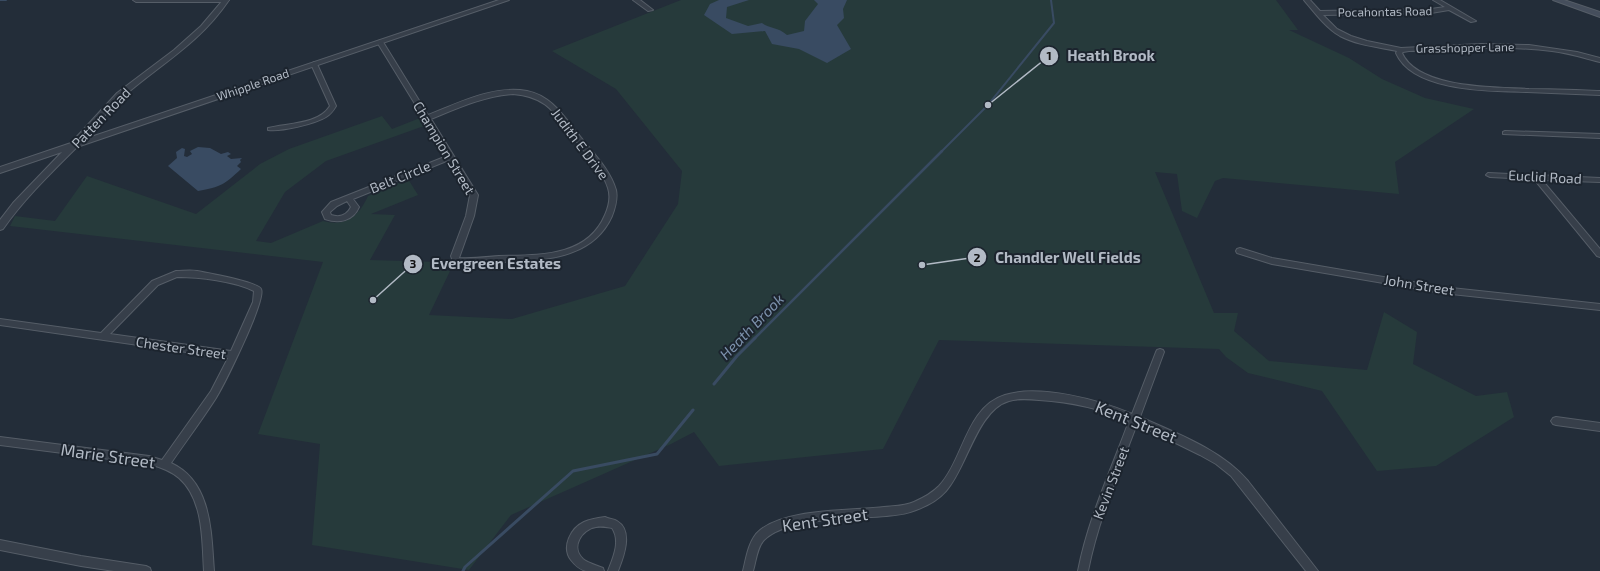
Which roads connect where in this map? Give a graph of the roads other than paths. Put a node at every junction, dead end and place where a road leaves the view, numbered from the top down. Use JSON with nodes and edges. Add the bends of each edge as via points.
{"nodes":[{"id":1,"x":136,"y":0,"type":"edge"},
{"id":2,"x":226,"y":0,"type":"edge"},
{"id":3,"x":506,"y":0,"type":"edge"},
{"id":4,"x":636,"y":0,"type":"edge"},
{"id":5,"x":1308,"y":0,"type":"edge"},
{"id":6,"x":1436,"y":0,"type":"edge"},
{"id":7,"x":1557,"y":0,"type":"edge"},
{"id":8,"x":1570,"y":2,"type":"edge"},
{"id":9,"x":1451,"y":8,"type":"junction"},
{"id":10,"x":650,"y":10,"type":"dead end"},
{"id":11,"x":1320,"y":13,"type":"junction"},
{"id":12,"x":1600,"y":16,"type":"edge"},
{"id":13,"x":1473,"y":20,"type":"dead end"},
{"id":14,"x":380,"y":42,"type":"junction"},
{"id":15,"x":1401,"y":50,"type":"junction"},
{"id":16,"x":1600,"y":60,"type":"edge"},
{"id":17,"x":314,"y":64,"type":"junction"},
{"id":18,"x":1600,"y":93,"type":"edge"},
{"id":19,"x":427,"y":118,"type":"junction"},
{"id":20,"x":270,"y":128,"type":"dead end"},
{"id":21,"x":1505,"y":132,"type":"dead end"},
{"id":22,"x":1600,"y":136,"type":"edge"},
{"id":23,"x":74,"y":146,"type":"junction"},
{"id":24,"x":450,"y":157,"type":"junction"},
{"id":25,"x":0,"y":170,"type":"edge"},
{"id":26,"x":1490,"y":174,"type":"dead end"},
{"id":27,"x":1536,"y":177,"type":"junction"},
{"id":28,"x":1600,"y":180,"type":"edge"},
{"id":29,"x":349,"y":198,"type":"dead end"},
{"id":30,"x":0,"y":227,"type":"edge"},
{"id":31,"x":1240,"y":251,"type":"dead end"},
{"id":32,"x":1600,"y":254,"type":"edge"},
{"id":33,"x":456,"y":260,"type":"joint"},
{"id":34,"x":1600,"y":307,"type":"edge"},
{"id":35,"x":0,"y":322,"type":"edge"},
{"id":36,"x":102,"y":337,"type":"junction"},
{"id":37,"x":1160,"y":352,"type":"dead end"},
{"id":38,"x":234,"y":355,"type":"junction"},
{"id":39,"x":1136,"y":419,"type":"junction"},
{"id":40,"x":1556,"y":421,"type":"dead end"},
{"id":41,"x":1596,"y":426,"type":"edge"},
{"id":42,"x":1600,"y":434,"type":"edge"},
{"id":43,"x":0,"y":441,"type":"edge"},
{"id":44,"x":164,"y":465,"type":"junction"},
{"id":45,"x":0,"y":545,"type":"edge"},
{"id":46,"x":146,"y":571,"type":"edge"},
{"id":47,"x":209,"y":571,"type":"edge"},
{"id":48,"x":598,"y":571,"type":"edge"},
{"id":49,"x":613,"y":571,"type":"edge"},
{"id":50,"x":748,"y":571,"type":"edge"},
{"id":51,"x":1083,"y":571,"type":"edge"},
{"id":52,"x":1313,"y":571,"type":"edge"}],
"edges":[{"from":1,"to":2,"type":"street"},
{"from":2,"to":23,"type":"street","name":"Patten Road","via":[[213,18],[189,42],[114,101]]},
{"from":3,"to":14,"type":"street","name":"Whipple Road"},
{"from":4,"to":10,"type":"street"},
{"from":5,"to":11,"type":"street"},
{"from":6,"to":9,"type":"street"},
{"from":7,"to":8,"type":"main road"},
{"from":8,"to":12,"type":"main road"},
{"from":9,"to":11,"type":"street","name":"Pocahontas Road","via":[[1431,11]]},
{"from":9,"to":13,"type":"street"},
{"from":11,"to":15,"type":"street","via":[[1342,34]]},
{"from":14,"to":17,"type":"street","name":"Whipple Road"},
{"from":14,"to":19,"type":"street","name":"Champion Street"},
{"from":15,"to":16,"type":"street","name":"Grasshopper Lane","via":[[1530,47],[1566,51]]},
{"from":15,"to":18,"type":"street","name":"Grasshopper Lane","via":[[1400,57],[1403,62],[1414,70],[1458,86]]},
{"from":17,"to":20,"type":"street","via":[[333,106],[332,109],[325,115],[306,122]]},
{"from":17,"to":23,"type":"street","name":"Whipple Road"},
{"from":19,"to":24,"type":"street","name":"Champion Street"},
{"from":19,"to":33,"type":"street","name":"Judith E Drive","via":[[496,94],[517,92],[536,96],[546,100],[569,127],[608,179],[613,190],[613,204],[608,216],[593,239],[583,246],[552,257]]},
{"from":21,"to":22,"type":"street"},
{"from":23,"to":25,"type":"street","name":"Whipple Road"},
{"from":23,"to":30,"type":"street","name":"Patten Road","via":[[27,191]]},
{"from":24,"to":29,"type":"street","name":"Belt Circle"},
{"from":24,"to":33,"type":"street","name":"Champion Street","via":[[470,188],[475,202],[455,256]]},
{"from":26,"to":27,"type":"street","name":"Euclid Road"},
{"from":27,"to":28,"type":"street","name":"Euclid Road"},
{"from":27,"to":32,"type":"street"},
{"from":31,"to":34,"type":"street","name":"John Street","via":[[1272,261],[1442,290]]},
{"from":35,"to":36,"type":"street","name":"Chester Street"},
{"from":36,"to":38,"type":"street","name":"Chester Street"},
{"from":36,"to":38,"type":"street","via":[[155,283],[176,274],[196,274],[248,285],[258,290],[257,302]]},
{"from":37,"to":39,"type":"street","name":"Kevin Street"},
{"from":38,"to":44,"type":"street","name":"Chester Street","via":[[214,394]]},
{"from":39,"to":50,"type":"street","name":"Kent Street","via":[[1082,401],[1045,396],[1009,397],[986,412],[950,480],[940,492],[913,507],[780,524],[760,537]]},
{"from":39,"to":51,"type":"street","name":"Kevin Street","via":[[1096,521]]},
{"from":39,"to":52,"type":"street","name":"Kent Street","via":[[1198,448],[1236,474]]},
{"from":40,"to":41,"type":"street"},
{"from":41,"to":42,"type":"street"},
{"from":43,"to":44,"type":"street","name":"Marie Street","via":[[149,460]]},
{"from":44,"to":47,"type":"street","name":"Marie Street","via":[[180,473],[194,488],[201,502]]},
{"from":45,"to":46,"type":"street"},
{"from":48,"to":49,"type":"street","via":[[579,562],[574,556],[572,546],[581,528],[601,521],[615,525],[622,537]]}]}
